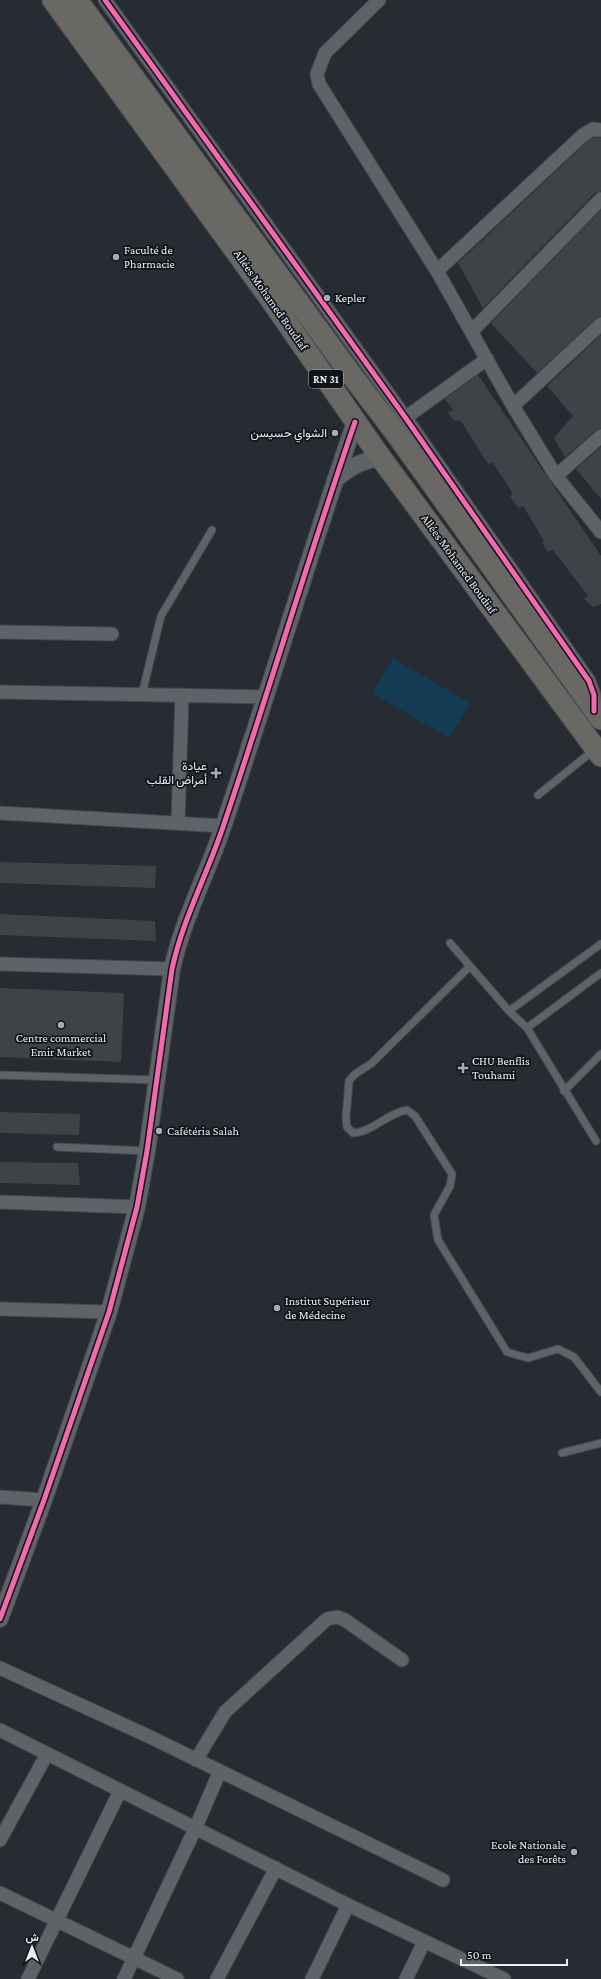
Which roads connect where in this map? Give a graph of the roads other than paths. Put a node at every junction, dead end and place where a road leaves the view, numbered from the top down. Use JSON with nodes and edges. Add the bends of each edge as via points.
{"nodes":[{"id":1,"x":53,"y":0,"type":"edge"},
{"id":2,"x":77,"y":0,"type":"edge"},
{"id":3,"x":105,"y":0,"type":"edge"},
{"id":4,"x":379,"y":0,"type":"edge"},
{"id":5,"x":601,"y":130,"type":"edge"},
{"id":6,"x":601,"y":199,"type":"edge"},
{"id":7,"x":251,"y":202,"type":"junction"},
{"id":8,"x":234,"y":214,"type":"junction"},
{"id":9,"x":437,"y":271,"type":"junction"},
{"id":10,"x":601,"y":324,"type":"edge"},
{"id":11,"x":472,"y":331,"type":"junction"},
{"id":12,"x":487,"y":359,"type":"junction"},
{"id":13,"x":513,"y":406,"type":"junction"},
{"id":14,"x":355,"y":422,"type":"junction"},
{"id":15,"x":399,"y":422,"type":"junction"},
{"id":16,"x":601,"y":436,"type":"edge"},
{"id":17,"x":381,"y":458,"type":"junction"},
{"id":18,"x":556,"y":476,"type":"junction"},
{"id":19,"x":335,"y":480,"type":"junction"},
{"id":20,"x":212,"y":530,"type":"dead end"},
{"id":21,"x":601,"y":532,"type":"edge"},
{"id":22,"x":0,"y":632,"type":"edge"},
{"id":23,"x":112,"y":634,"type":"dead end"},
{"id":24,"x":0,"y":692,"type":"edge"},
{"id":25,"x":142,"y":694,"type":"junction"},
{"id":26,"x":182,"y":695,"type":"junction"},
{"id":27,"x":265,"y":697,"type":"junction"},
{"id":28,"x":598,"y":715,"type":"edge"},
{"id":29,"x":598,"y":752,"type":"edge"},
{"id":30,"x":538,"y":795,"type":"dead end"},
{"id":31,"x":0,"y":813,"type":"edge"},
{"id":32,"x":178,"y":823,"type":"junction"},
{"id":33,"x":224,"y":826,"type":"junction"},
{"id":34,"x":450,"y":943,"type":"dead end"},
{"id":35,"x":601,"y":944,"type":"edge"},
{"id":36,"x":0,"y":964,"type":"edge"},
{"id":37,"x":470,"y":966,"type":"junction"},
{"id":38,"x":172,"y":969,"type":"junction"},
{"id":39,"x":601,"y":973,"type":"edge"},
{"id":40,"x":509,"y":1011,"type":"junction"},
{"id":41,"x":527,"y":1028,"type":"junction"},
{"id":42,"x":601,"y":1054,"type":"edge"},
{"id":43,"x":0,"y":1075,"type":"edge"},
{"id":44,"x":157,"y":1080,"type":"junction"},
{"id":45,"x":564,"y":1091,"type":"junction"},
{"id":46,"x":596,"y":1141,"type":"dead end"},
{"id":47,"x":57,"y":1146,"type":"dead end"},
{"id":48,"x":147,"y":1151,"type":"junction"},
{"id":49,"x":0,"y":1202,"type":"edge"},
{"id":50,"x":137,"y":1207,"type":"junction"},
{"id":51,"x":0,"y":1309,"type":"edge"},
{"id":52,"x":108,"y":1312,"type":"junction"},
{"id":53,"x":601,"y":1392,"type":"edge"},
{"id":54,"x":601,"y":1443,"type":"edge"},
{"id":55,"x":562,"y":1453,"type":"dead end"},
{"id":56,"x":0,"y":1497,"type":"edge"},
{"id":57,"x":44,"y":1500,"type":"junction"},
{"id":58,"x":0,"y":1619,"type":"edge"},
{"id":59,"x":402,"y":1660,"type":"dead end"},
{"id":60,"x":0,"y":1668,"type":"edge"},
{"id":61,"x":0,"y":1730,"type":"edge"},
{"id":62,"x":47,"y":1754,"type":"junction"},
{"id":63,"x":196,"y":1760,"type":"junction"},
{"id":64,"x":220,"y":1771,"type":"junction"},
{"id":65,"x":120,"y":1791,"type":"junction"},
{"id":66,"x":195,"y":1829,"type":"junction"},
{"id":67,"x":0,"y":1840,"type":"edge"},
{"id":68,"x":276,"y":1868,"type":"junction"},
{"id":69,"x":444,"y":1880,"type":"dead end"},
{"id":70,"x":0,"y":1893,"type":"edge"},
{"id":71,"x":348,"y":1905,"type":"junction"},
{"id":72,"x":56,"y":1920,"type":"junction"},
{"id":73,"x":424,"y":1942,"type":"junction"},
{"id":74,"x":134,"y":1958,"type":"junction"},
{"id":75,"x":499,"y":1978,"type":"edge"},
{"id":76,"x":28,"y":1979,"type":"edge"},
{"id":77,"x":124,"y":1979,"type":"edge"},
{"id":78,"x":177,"y":1979,"type":"edge"},
{"id":79,"x":217,"y":1979,"type":"edge"},
{"id":80,"x":312,"y":1979,"type":"edge"},
{"id":81,"x":406,"y":1979,"type":"edge"}],
"edges":[{"from":1,"to":14,"type":"main road","name":"Allées Mohamed Boudiaf","number":"RN 31","via":[[270,297]]},
{"from":2,"to":8,"type":"main road","name":"Allées Mohamed Boudiaf","number":"RN 31"},
{"from":3,"to":7,"type":"street"},
{"from":4,"to":9,"type":"street","via":[[325,54],[317,74],[319,84]]},
{"from":5,"to":9,"type":"street","via":[[593,129],[583,135]]},
{"from":6,"to":11,"type":"street"},
{"from":7,"to":8,"type":"street"},
{"from":7,"to":15,"type":"street"},
{"from":8,"to":15,"type":"main road","name":"Allées Mohamed Boudiaf","number":"RN 31"},
{"from":9,"to":11,"type":"street"},
{"from":10,"to":13,"type":"street"},
{"from":11,"to":12,"type":"street"},
{"from":12,"to":13,"type":"street"},
{"from":12,"to":15,"type":"street"},
{"from":13,"to":18,"type":"street"},
{"from":14,"to":17,"type":"main road","name":"Allées Mohamed Boudiaf","number":"RN 31"},
{"from":14,"to":19,"type":"street"},
{"from":15,"to":28,"type":"main road","name":"Allées Mohamed Boudiaf","number":"RN 31"},
{"from":16,"to":18,"type":"street"},
{"from":17,"to":19,"type":"street","via":[[356,465]]},
{"from":17,"to":29,"type":"main road","name":"Allées Mohamed Boudiaf","number":"RN 31"},
{"from":18,"to":21,"type":"street"},
{"from":19,"to":27,"type":"street"},
{"from":20,"to":25,"type":"lane","via":[[161,616]]},
{"from":22,"to":23,"type":"street"},
{"from":24,"to":25,"type":"street"},
{"from":25,"to":26,"type":"street"},
{"from":26,"to":27,"type":"street"},
{"from":26,"to":32,"type":"street"},
{"from":27,"to":33,"type":"street"},
{"from":29,"to":30,"type":"lane"},
{"from":31,"to":32,"type":"street"},
{"from":32,"to":33,"type":"street"},
{"from":33,"to":38,"type":"street","via":[[184,922]]},
{"from":34,"to":37,"type":"lane"},
{"from":35,"to":40,"type":"lane"},
{"from":36,"to":38,"type":"street"},
{"from":37,"to":40,"type":"lane"},
{"from":37,"to":53,"type":"lane","via":[[372,1063],[355,1074],[350,1081],[347,1127],[353,1133],[361,1133],[397,1112],[407,1110],[415,1116],[452,1174],[450,1186],[434,1215],[438,1240],[507,1352],[528,1358],[558,1349],[574,1357]]},
{"from":38,"to":44,"type":"street"},
{"from":39,"to":41,"type":"lane"},
{"from":40,"to":41,"type":"lane"},
{"from":41,"to":45,"type":"lane"},
{"from":42,"to":45,"type":"lane"},
{"from":43,"to":44,"type":"lane"},
{"from":44,"to":48,"type":"street"},
{"from":45,"to":46,"type":"lane"},
{"from":47,"to":48,"type":"lane"},
{"from":48,"to":50,"type":"street"},
{"from":49,"to":50,"type":"street"},
{"from":50,"to":52,"type":"street"},
{"from":51,"to":52,"type":"street"},
{"from":52,"to":57,"type":"street"},
{"from":54,"to":55,"type":"lane"},
{"from":56,"to":57,"type":"street"},
{"from":57,"to":58,"type":"street"},
{"from":59,"to":63,"type":"street","via":[[346,1620],[337,1617],[328,1619],[225,1712]]},
{"from":60,"to":63,"type":"street"},
{"from":61,"to":62,"type":"street"},
{"from":62,"to":65,"type":"street"},
{"from":62,"to":67,"type":"street"},
{"from":63,"to":64,"type":"street"},
{"from":64,"to":66,"type":"street"},
{"from":64,"to":69,"type":"street"},
{"from":65,"to":66,"type":"street"},
{"from":65,"to":72,"type":"street"},
{"from":66,"to":68,"type":"street"},
{"from":66,"to":74,"type":"street"},
{"from":68,"to":71,"type":"street"},
{"from":68,"to":79,"type":"street"},
{"from":70,"to":72,"type":"street"},
{"from":71,"to":73,"type":"street"},
{"from":71,"to":80,"type":"street"},
{"from":72,"to":74,"type":"street"},
{"from":72,"to":76,"type":"street"},
{"from":73,"to":75,"type":"street"},
{"from":73,"to":81,"type":"street"},
{"from":74,"to":77,"type":"street"},
{"from":74,"to":78,"type":"street"}]}
